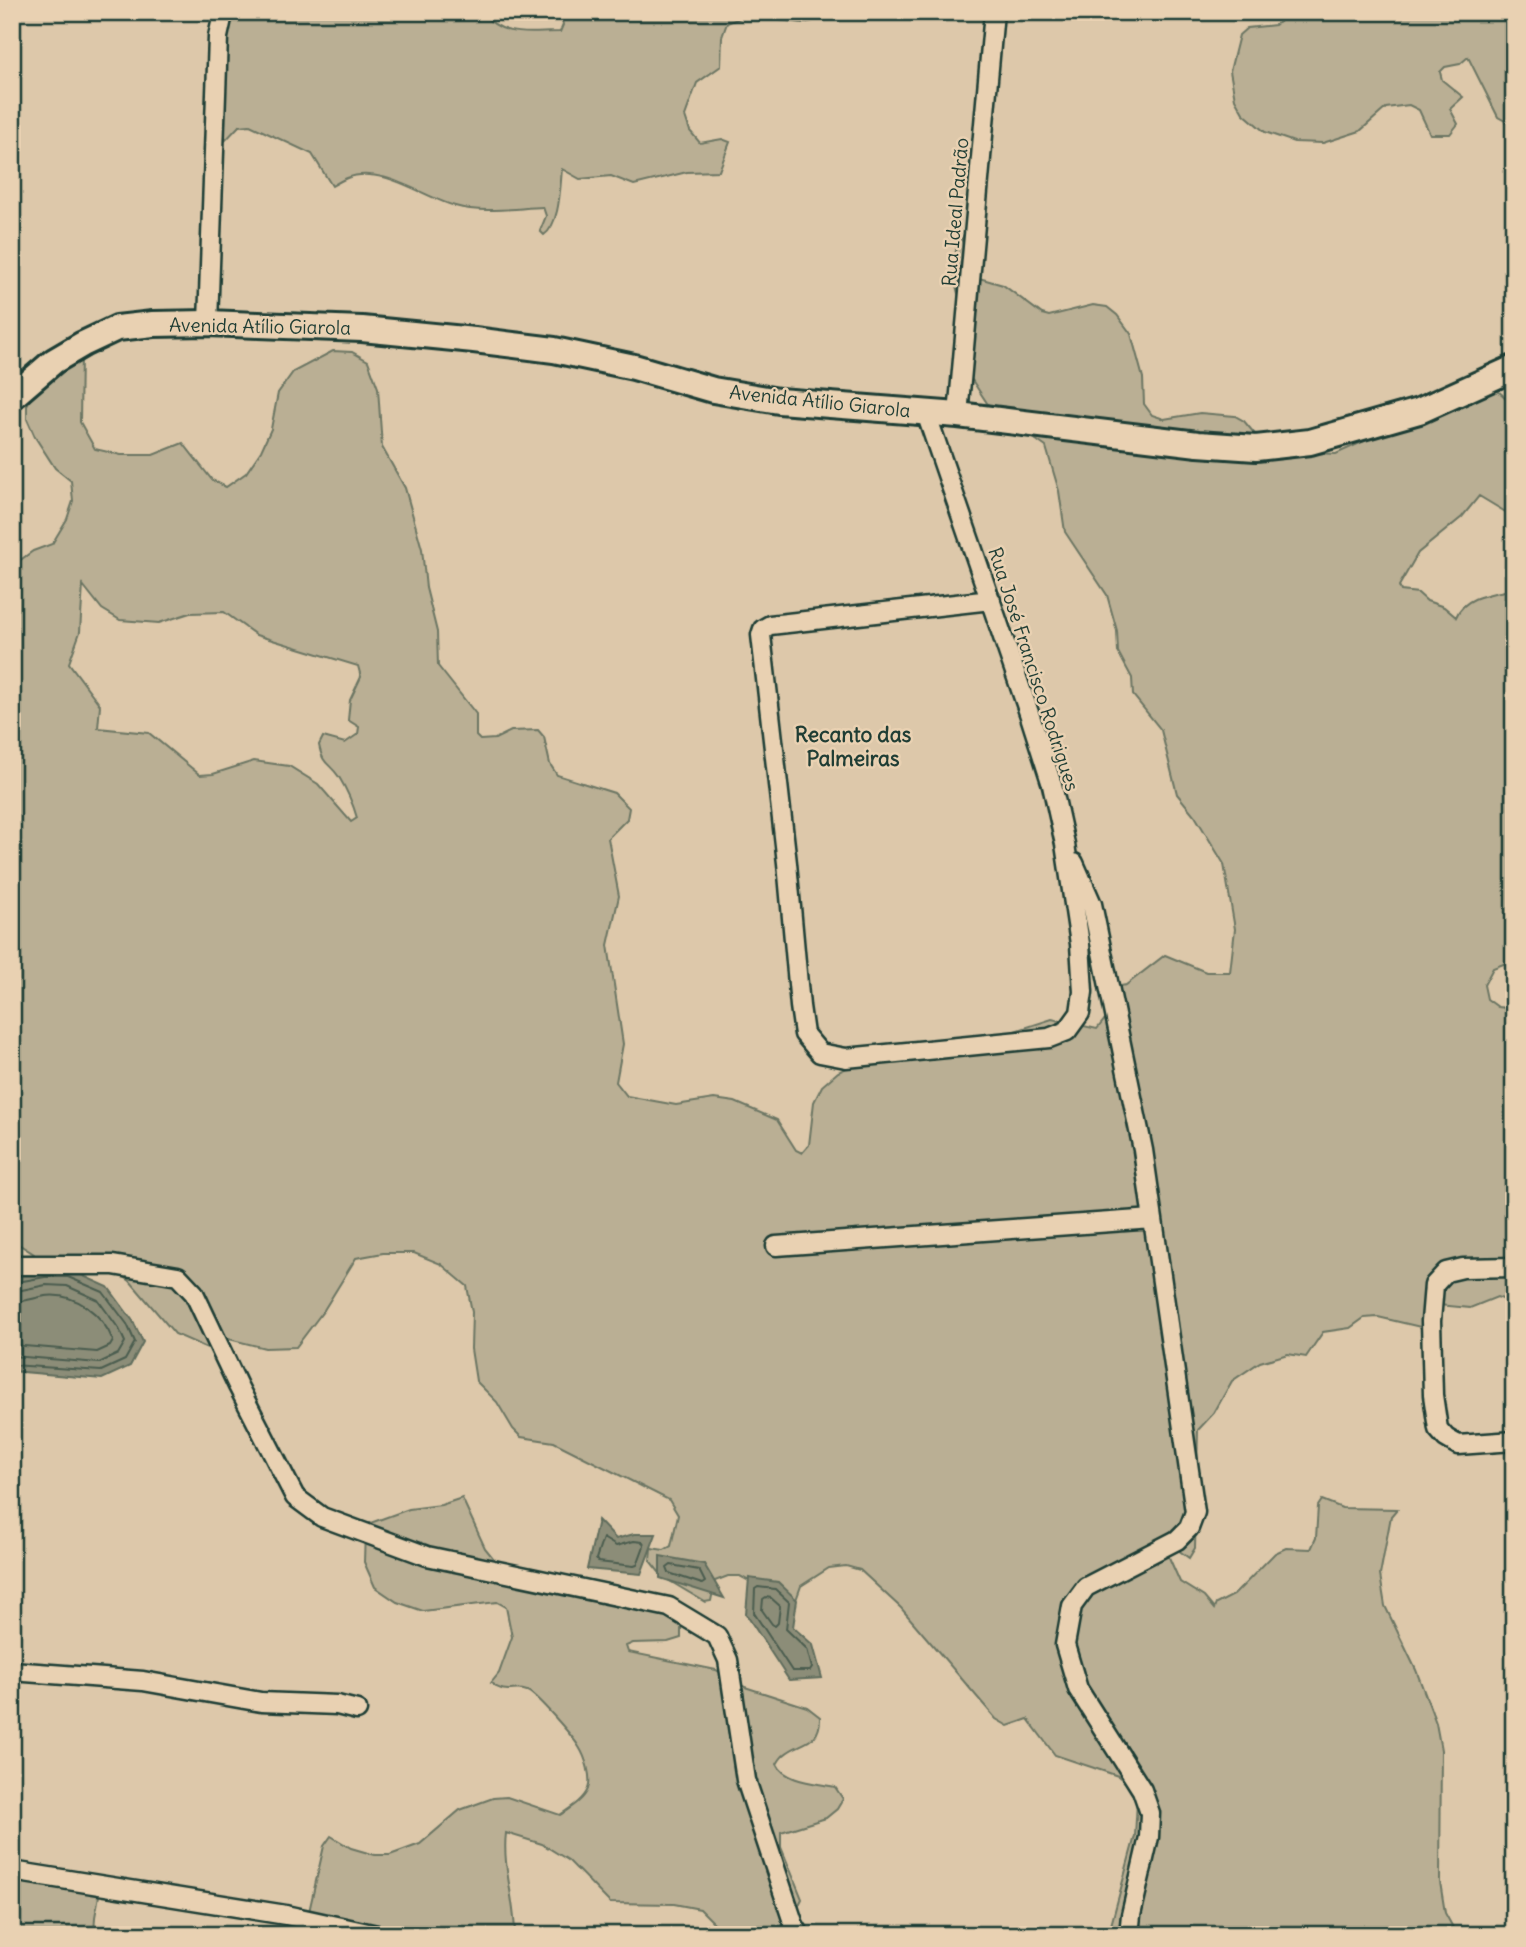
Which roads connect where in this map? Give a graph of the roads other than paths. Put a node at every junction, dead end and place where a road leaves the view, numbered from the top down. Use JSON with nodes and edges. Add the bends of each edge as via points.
{"nodes":[{"id":1,"x":226,"y":12,"type":"edge"},
{"id":2,"x":994,"y":12,"type":"edge"},
{"id":3,"x":208,"y":323,"type":"junction"},
{"id":4,"x":1514,"y":368,"type":"edge"},
{"id":5,"x":12,"y":397,"type":"edge"},
{"id":6,"x":926,"y":413,"type":"junction"},
{"id":7,"x":958,"y":415,"type":"junction"},
{"id":8,"x":990,"y":600,"type":"junction"},
{"id":9,"x":1065,"y":844,"type":"junction"},
{"id":10,"x":1153,"y":1219,"type":"junction"},
{"id":11,"x":775,"y":1246,"type":"dead end"},
{"id":12,"x":12,"y":1265,"type":"edge"},
{"id":13,"x":1514,"y":1267,"type":"edge"},
{"id":14,"x":1514,"y":1441,"type":"edge"},
{"id":15,"x":12,"y":1671,"type":"edge"},
{"id":16,"x":357,"y":1710,"type":"dead end"},
{"id":17,"x":12,"y":1871,"type":"edge"},
{"id":18,"x":377,"y":1935,"type":"edge"},
{"id":19,"x":800,"y":1935,"type":"edge"},
{"id":20,"x":1129,"y":1935,"type":"edge"}],
"edges":[{"from":1,"to":3,"type":"street","via":[[218,37]]},
{"from":2,"to":7,"type":"street","name":"Rua Ideal Padrão"},
{"from":3,"to":5,"type":"street","name":"Avenida Atílio Giarola","via":[[117,328],[54,361]]},
{"from":3,"to":6,"type":"street","name":"Avenida Atílio Giarola","via":[[362,329],[554,350],[713,390],[779,401]]},
{"from":4,"to":7,"type":"street","name":"Avenida Atílio Giarola","via":[[1419,411],[1310,442],[1256,448]]},
{"from":6,"to":7,"type":"street","name":"Avenida Atílio Giarola"},
{"from":6,"to":8,"type":"street","name":"Rua José Francisco Rodrigues"},
{"from":8,"to":9,"type":"street","name":"Rua José Francisco Rodrigues","via":[[1030,713]]},
{"from":8,"to":9,"type":"street","name":"Rua José Francisco Rodrigues","via":[[763,629],[804,1034],[820,1053],[846,1058],[1049,1038],[1067,1031],[1080,1013],[1083,992]]},
{"from":9,"to":10,"type":"street","via":[[1092,904]]},
{"from":10,"to":11,"type":"street"},
{"from":10,"to":20,"type":"street","via":[[1195,1512],[1189,1528],[1177,1540],[1086,1587],[1072,1606],[1065,1645],[1078,1689],[1142,1790],[1150,1813]]},
{"from":12,"to":19,"type":"street","via":[[113,1265],[178,1276],[194,1293],[295,1497],[322,1517],[427,1556],[669,1606],[717,1636],[727,1660],[746,1780]]},
{"from":13,"to":14,"type":"street","via":[[1446,1272],[1434,1285],[1431,1321],[1438,1429],[1458,1445]]},
{"from":15,"to":16,"type":"street","via":[[143,1681],[261,1702]]},
{"from":17,"to":18,"type":"street","via":[[286,1914]]}]}
